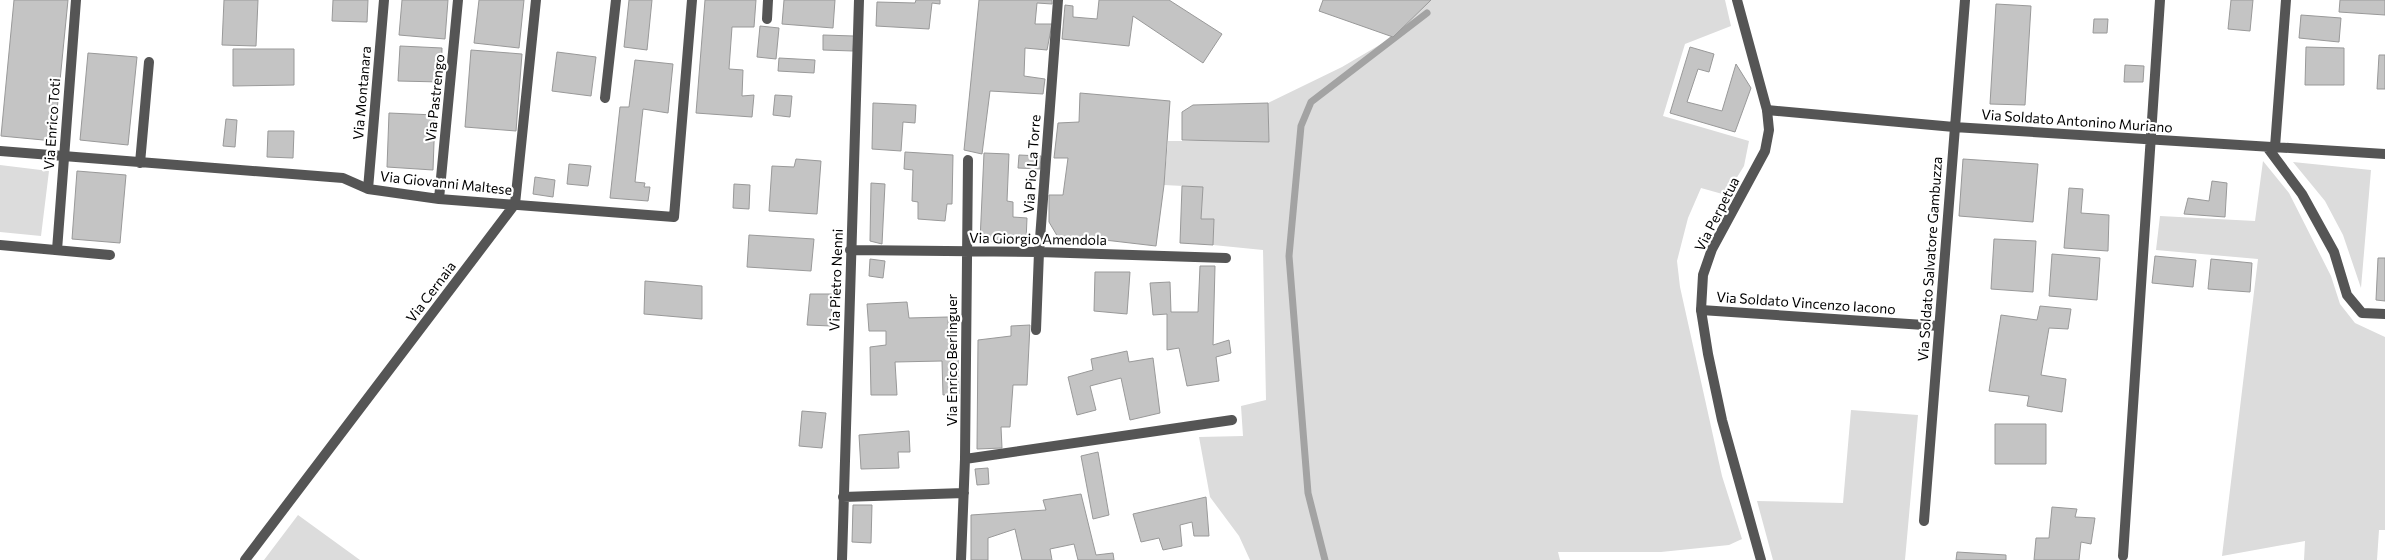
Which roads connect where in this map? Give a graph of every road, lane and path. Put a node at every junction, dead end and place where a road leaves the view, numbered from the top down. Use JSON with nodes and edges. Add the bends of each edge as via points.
{"nodes":[{"id":1,"x":76,"y":0,"type":"edge"},
{"id":2,"x":384,"y":0,"type":"edge"},
{"id":3,"x":458,"y":0,"type":"edge"},
{"id":4,"x":536,"y":0,"type":"edge"},
{"id":5,"x":616,"y":0,"type":"edge"},
{"id":6,"x":692,"y":0,"type":"edge"},
{"id":7,"x":768,"y":0,"type":"edge"},
{"id":8,"x":859,"y":0,"type":"edge"},
{"id":9,"x":1058,"y":0,"type":"edge"},
{"id":10,"x":1737,"y":0,"type":"edge"},
{"id":11,"x":1965,"y":0,"type":"edge"},
{"id":12,"x":2160,"y":0,"type":"edge"},
{"id":13,"x":2286,"y":0,"type":"edge"},
{"id":14,"x":767,"y":19,"type":"dead end"},
{"id":15,"x":149,"y":62,"type":"dead end"},
{"id":16,"x":605,"y":98,"type":"dead end"},
{"id":17,"x":1767,"y":110,"type":"junction"},
{"id":18,"x":1954,"y":127,"type":"junction"},
{"id":19,"x":2151,"y":140,"type":"junction"},
{"id":20,"x":2271,"y":147,"type":"junction"},
{"id":21,"x":0,"y":151,"type":"edge"},
{"id":22,"x":2385,"y":154,"type":"edge"},
{"id":23,"x":63,"y":156,"type":"junction"},
{"id":24,"x":968,"y":160,"type":"dead end"},
{"id":25,"x":140,"y":163,"type":"junction"},
{"id":26,"x":368,"y":189,"type":"junction"},
{"id":27,"x":439,"y":199,"type":"junction"},
{"id":28,"x":515,"y":204,"type":"junction"},
{"id":29,"x":0,"y":245,"type":"edge"},
{"id":30,"x":57,"y":250,"type":"junction"},
{"id":31,"x":850,"y":250,"type":"junction"},
{"id":32,"x":966,"y":251,"type":"junction"},
{"id":33,"x":1039,"y":252,"type":"junction"},
{"id":34,"x":110,"y":255,"type":"dead end"},
{"id":35,"x":1226,"y":258,"type":"dead end"},
{"id":36,"x":1701,"y":310,"type":"junction"},
{"id":37,"x":2385,"y":314,"type":"edge"},
{"id":38,"x":1938,"y":326,"type":"junction"},
{"id":39,"x":1036,"y":330,"type":"dead end"},
{"id":40,"x":1232,"y":420,"type":"dead end"},
{"id":41,"x":965,"y":459,"type":"junction"},
{"id":42,"x":964,"y":493,"type":"junction"},
{"id":43,"x":843,"y":498,"type":"junction"},
{"id":44,"x":1924,"y":520,"type":"dead end"},
{"id":45,"x":2123,"y":556,"type":"dead end"},
{"id":46,"x":245,"y":560,"type":"edge"},
{"id":47,"x":842,"y":560,"type":"edge"},
{"id":48,"x":961,"y":560,"type":"edge"},
{"id":49,"x":1761,"y":560,"type":"edge"}],
"edges":[{"from":1,"to":23,"type":"street","name":"Via Enrico Toti"},
{"from":2,"to":26,"type":"street","name":"Via Montanara"},
{"from":3,"to":27,"type":"street","name":"Via Pastrengo"},
{"from":4,"to":28,"type":"street"},
{"from":5,"to":16,"type":"street"},
{"from":6,"to":28,"type":"street","name":"Via Giovanni Maltese","via":[[674,217]]},
{"from":7,"to":14,"type":"street"},
{"from":8,"to":31,"type":"street","name":"Via Pietro Nenni"},
{"from":9,"to":33,"type":"street","name":"Via Pio La Torre"},
{"from":10,"to":17,"type":"street","name":"Via Perpetua"},
{"from":11,"to":18,"type":"street","name":"Via Soldato Salvatore Gambuzza"},
{"from":12,"to":19,"type":"street"},
{"from":13,"to":20,"type":"street"},
{"from":15,"to":25,"type":"street"},
{"from":17,"to":18,"type":"street","name":"Via Soldato Antonino Muriano"},
{"from":17,"to":36,"type":"street","name":"Via Perpetua","via":[[1769,130],[1765,151],[1712,249],[1703,275]]},
{"from":18,"to":19,"type":"street","name":"Via Soldato Antonino Muriano"},
{"from":18,"to":38,"type":"street","name":"Via Soldato Salvatore Gambuzza"},
{"from":19,"to":20,"type":"street","name":"Via Soldato Antonino Muriano"},
{"from":19,"to":45,"type":"street"},
{"from":20,"to":22,"type":"street","name":"Via Soldato Antonino Muriano"},
{"from":20,"to":37,"type":"street","via":[[2330,244],[2347,295],[2362,313]]},
{"from":21,"to":23,"type":"street","name":"Via Giovanni Maltese"},
{"from":23,"to":25,"type":"street","name":"Via Giovanni Maltese"},
{"from":23,"to":30,"type":"street","name":"Via Enrico Toti"},
{"from":24,"to":32,"type":"street","name":"Via Enrico Berlinguer"},
{"from":25,"to":26,"type":"street","name":"Via Giovanni Maltese","via":[[343,178]]},
{"from":26,"to":27,"type":"street","name":"Via Giovanni Maltese"},
{"from":27,"to":28,"type":"street","name":"Via Giovanni Maltese"},
{"from":28,"to":46,"type":"street","name":"Via Cernaia"},
{"from":29,"to":30,"type":"street"},
{"from":30,"to":34,"type":"street"},
{"from":31,"to":32,"type":"street","name":"Via Giorgio Amendola"},
{"from":31,"to":43,"type":"street","name":"Via Pietro Nenni"},
{"from":32,"to":33,"type":"street","name":"Via Giorgio Amendola"},
{"from":32,"to":41,"type":"street","name":"Via Enrico Berlinguer"},
{"from":33,"to":35,"type":"street","name":"Via Giorgio Amendola"},
{"from":33,"to":39,"type":"street","name":"Via Pio La Torre"},
{"from":36,"to":38,"type":"street","name":"Via Soldato Vincenzo Iacono"},
{"from":36,"to":49,"type":"street","name":"Via Perpetua","via":[[1722,420]]},
{"from":38,"to":44,"type":"street","name":"Via Soldato Salvatore Gambuzza"},
{"from":40,"to":41,"type":"street"},
{"from":41,"to":42,"type":"street","name":"Via Enrico Berlinguer"},
{"from":42,"to":43,"type":"street"},
{"from":42,"to":48,"type":"street","name":"Via Enrico Berlinguer"},
{"from":43,"to":47,"type":"street","name":"Via Pietro Nenni"}]}
